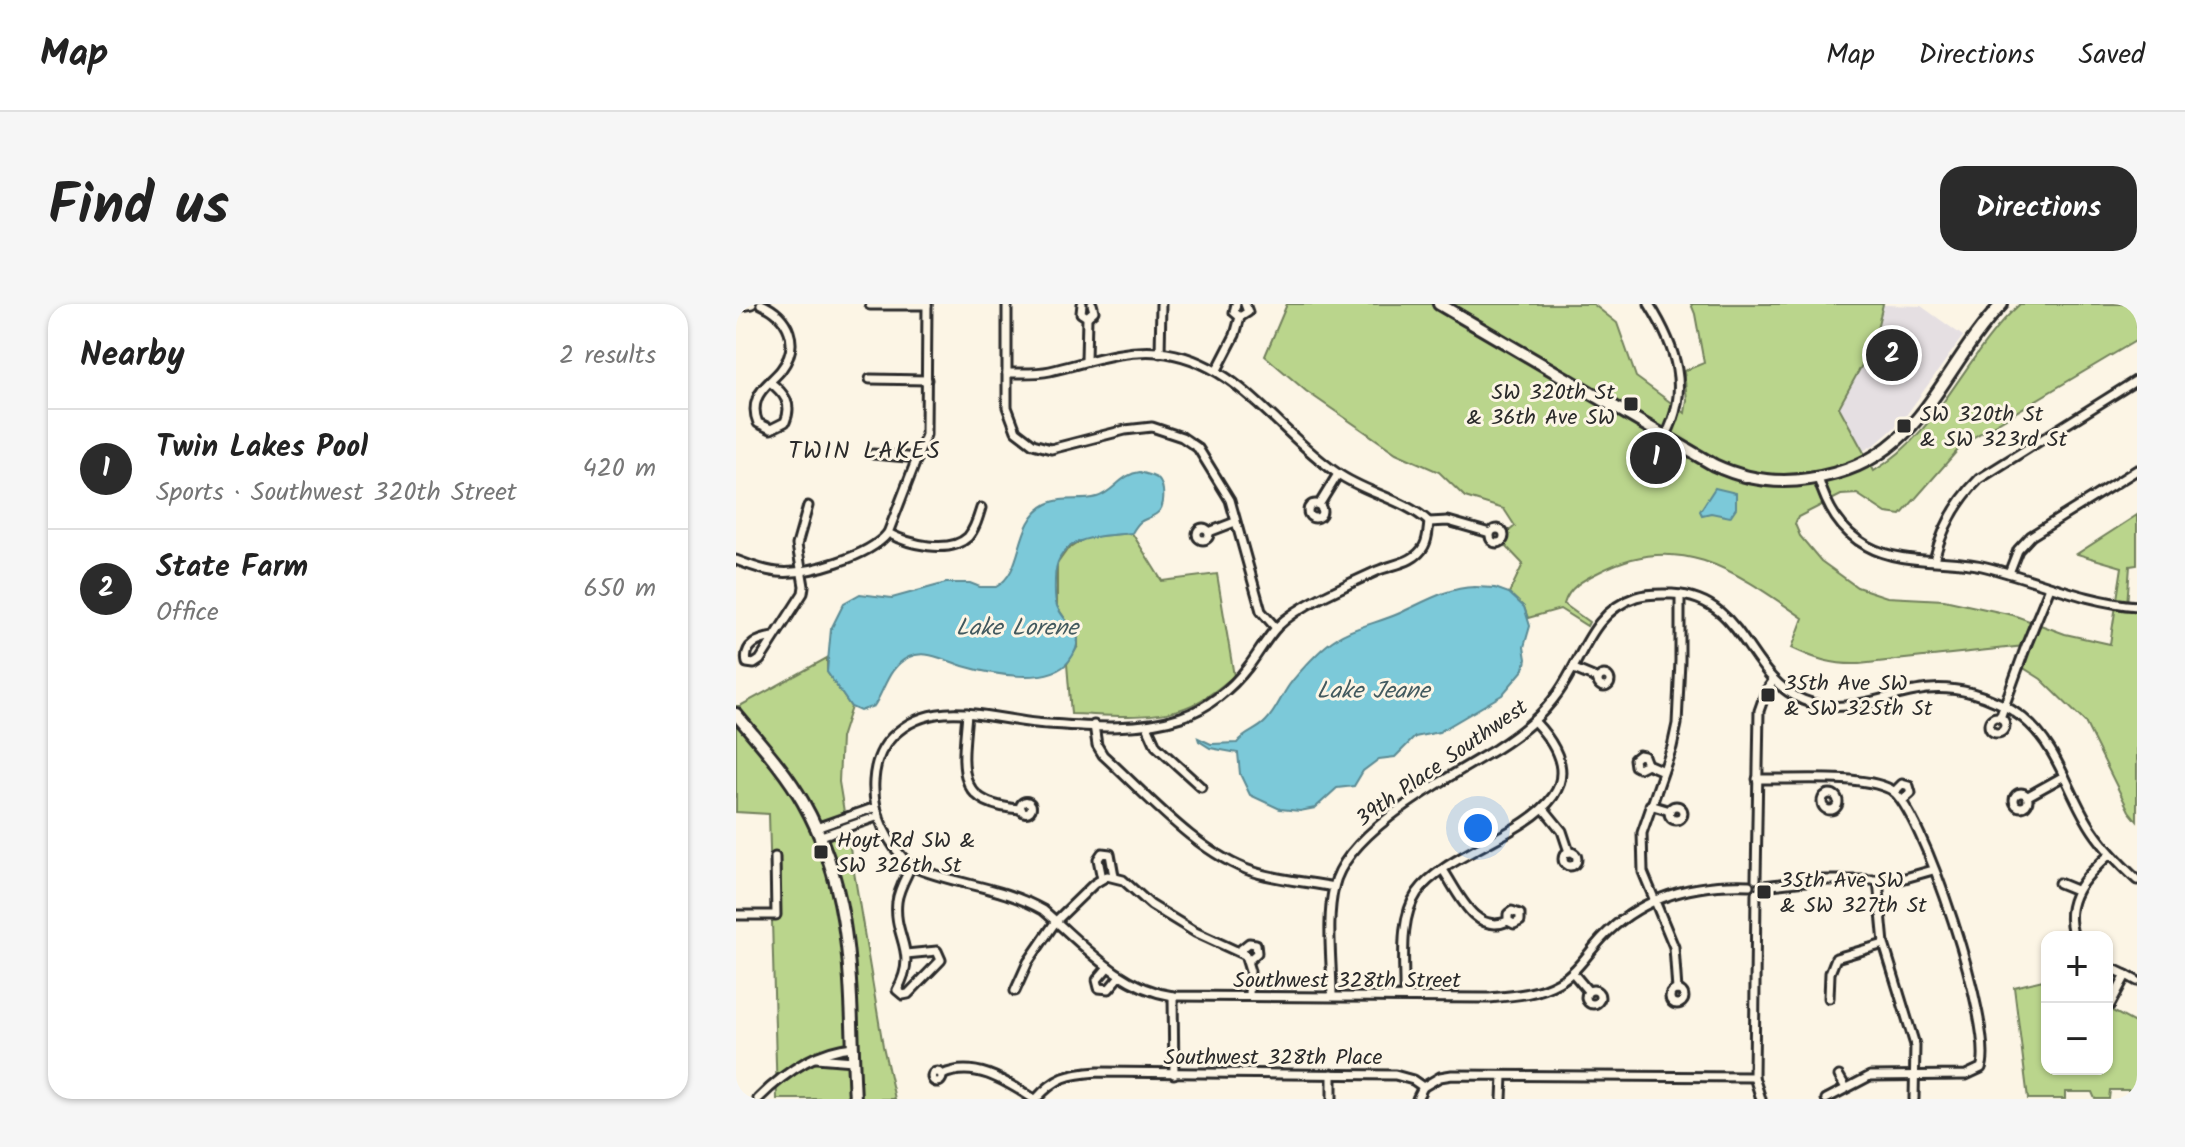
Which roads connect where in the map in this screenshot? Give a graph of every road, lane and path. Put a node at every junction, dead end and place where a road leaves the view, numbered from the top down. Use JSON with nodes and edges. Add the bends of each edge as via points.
{"nodes":[{"id":1,"x":752,"y":304,"type":"edge"},
{"id":2,"x":761,"y":304,"type":"edge"},
{"id":3,"x":927,"y":304,"type":"edge"},
{"id":4,"x":1007,"y":304,"type":"edge"},
{"id":5,"x":1082,"y":304,"type":"edge"},
{"id":6,"x":1092,"y":304,"type":"edge"},
{"id":7,"x":1161,"y":304,"type":"edge"},
{"id":8,"x":1236,"y":304,"type":"edge"},
{"id":9,"x":1245,"y":304,"type":"edge"},
{"id":10,"x":1439,"y":304,"type":"edge"},
{"id":11,"x":1649,"y":304,"type":"edge"},
{"id":12,"x":2002,"y":304,"type":"edge"},
{"id":13,"x":870,"y":305,"type":"edge"},
{"id":14,"x":736,"y":307,"type":"edge"},
{"id":15,"x":1087,"y":317,"type":"junction"},
{"id":16,"x":1240,"y":317,"type":"junction"},
{"id":17,"x":1160,"y":353,"type":"junction"},
{"id":18,"x":1086,"y":360,"type":"junction"},
{"id":19,"x":1217,"y":370,"type":"junction"},
{"id":20,"x":1007,"y":373,"type":"junction"},
{"id":21,"x":870,"y":379,"type":"dead end"},
{"id":22,"x":927,"y":380,"type":"junction"},
{"id":23,"x":2137,"y":380,"type":"edge"},
{"id":24,"x":770,"y":382,"type":"junction"},
{"id":25,"x":1665,"y":437,"type":"junction"},
{"id":26,"x":873,"y":454,"type":"dead end"},
{"id":27,"x":918,"y":458,"type":"junction"},
{"id":28,"x":2137,"y":470,"type":"edge"},
{"id":29,"x":1338,"y":474,"type":"junction"},
{"id":30,"x":1818,"y":478,"type":"junction"},
{"id":31,"x":1319,"y":505,"type":"dead end"},
{"id":32,"x":808,"y":506,"type":"dead end"},
{"id":33,"x":981,"y":508,"type":"dead end"},
{"id":34,"x":1235,"y":522,"type":"junction"},
{"id":35,"x":1429,"y":522,"type":"junction"},
{"id":36,"x":1209,"y":532,"type":"dead end"},
{"id":37,"x":888,"y":533,"type":"junction"},
{"id":38,"x":1490,"y":533,"type":"dead end"},
{"id":39,"x":736,"y":560,"type":"edge"},
{"id":40,"x":1934,"y":560,"type":"junction"},
{"id":41,"x":801,"y":570,"type":"junction"},
{"id":42,"x":2009,"y":573,"type":"junction"},
{"id":43,"x":2050,"y":587,"type":"junction"},
{"id":44,"x":1680,"y":595,"type":"junction"},
{"id":45,"x":2137,"y":606,"type":"edge"},
{"id":46,"x":1276,"y":628,"type":"junction"},
{"id":47,"x":774,"y":637,"type":"dead end"},
{"id":48,"x":1574,"y":669,"type":"junction"},
{"id":49,"x":1598,"y":679,"type":"dead end"},
{"id":50,"x":1773,"y":681,"type":"junction"},
{"id":51,"x":2004,"y":706,"type":"junction"},
{"id":52,"x":967,"y":713,"type":"junction"},
{"id":53,"x":736,"y":714,"type":"edge"},
{"id":54,"x":2000,"y":718,"type":"dead end"},
{"id":55,"x":1535,"y":722,"type":"junction"},
{"id":56,"x":1094,"y":725,"type":"junction"},
{"id":57,"x":1147,"y":726,"type":"junction"},
{"id":58,"x":1647,"y":764,"type":"dead end"},
{"id":59,"x":1663,"y":771,"type":"junction"},
{"id":60,"x":2064,"y":776,"type":"junction"},
{"id":61,"x":1757,"y":779,"type":"junction"},
{"id":62,"x":1830,"y":781,"type":"junction"},
{"id":63,"x":1201,"y":787,"type":"dead end"},
{"id":64,"x":1830,"y":794,"type":"dead end"},
{"id":65,"x":1899,"y":796,"type":"junction"},
{"id":66,"x":2028,"y":796,"type":"dead end"},
{"id":67,"x":1650,"y":805,"type":"junction"},
{"id":68,"x":876,"y":807,"type":"junction"},
{"id":69,"x":1021,"y":809,"type":"dead end"},
{"id":70,"x":1544,"y":809,"type":"junction"},
{"id":71,"x":1670,"y":811,"type":"dead end"},
{"id":72,"x":879,"y":816,"type":"junction"},
{"id":73,"x":818,"y":832,"type":"junction"},
{"id":74,"x":1569,"y":852,"type":"dead end"},
{"id":75,"x":2110,"y":854,"type":"junction"},
{"id":76,"x":775,"y":857,"type":"dead end"},
{"id":77,"x":911,"y":866,"type":"junction"},
{"id":78,"x":1443,"y":870,"type":"junction"},
{"id":79,"x":1933,"y":870,"type":"junction"},
{"id":80,"x":1107,"y":877,"type":"junction"},
{"id":81,"x":1756,"y":879,"type":"junction"},
{"id":82,"x":1878,"y":880,"type":"junction"},
{"id":83,"x":2137,"y":880,"type":"edge"},
{"id":84,"x":2059,"y":883,"type":"dead end"},
{"id":85,"x":1749,"y":885,"type":"junction"},
{"id":86,"x":1763,"y":886,"type":"junction"},
{"id":87,"x":1334,"y":887,"type":"junction"},
{"id":88,"x":2076,"y":890,"type":"junction"},
{"id":89,"x":1756,"y":893,"type":"junction"},
{"id":90,"x":1655,"y":901,"type":"junction"},
{"id":91,"x":736,"y":915,"type":"edge"},
{"id":92,"x":1056,"y":921,"type":"junction"},
{"id":93,"x":1508,"y":921,"type":"dead end"},
{"id":94,"x":2072,"y":931,"type":"edge"},
{"id":95,"x":1884,"y":944,"type":"junction"},
{"id":96,"x":1239,"y":951,"type":"junction"},
{"id":97,"x":906,"y":954,"type":"junction"},
{"id":98,"x":1248,"y":961,"type":"junction"},
{"id":99,"x":1108,"y":967,"type":"junction"},
{"id":100,"x":2113,"y":969,"type":"edge"},
{"id":101,"x":1573,"y":973,"type":"junction"},
{"id":102,"x":2126,"y":975,"type":"junction"},
{"id":103,"x":1120,"y":976,"type":"junction"},
{"id":104,"x":2137,"y":981,"type":"edge"},
{"id":105,"x":1677,"y":990,"type":"dead end"},
{"id":106,"x":1015,"y":991,"type":"dead end"},
{"id":107,"x":1588,"y":991,"type":"dead end"},
{"id":108,"x":1249,"y":995,"type":"junction"},
{"id":109,"x":1173,"y":996,"type":"junction"},
{"id":110,"x":1332,"y":996,"type":"junction"},
{"id":111,"x":1404,"y":996,"type":"junction"},
{"id":112,"x":1829,"y":998,"type":"dead end"},
{"id":113,"x":2111,"y":1003,"type":"edge"},
{"id":114,"x":853,"y":1047,"type":"junction"},
{"id":115,"x":813,"y":1058,"type":"junction"},
{"id":116,"x":853,"y":1061,"type":"junction"},
{"id":117,"x":1174,"y":1074,"type":"junction"},
{"id":118,"x":1332,"y":1074,"type":"junction"},
{"id":119,"x":942,"y":1075,"type":"dead end"},
{"id":120,"x":1915,"y":1075,"type":"junction"},
{"id":121,"x":1503,"y":1076,"type":"junction"},
{"id":122,"x":1839,"y":1076,"type":"dead end"},
{"id":123,"x":1754,"y":1077,"type":"junction"},
{"id":124,"x":1423,"y":1087,"type":"junction"},
{"id":125,"x":1846,"y":1088,"type":"junction"},
{"id":126,"x":758,"y":1099,"type":"edge"},
{"id":127,"x":855,"y":1099,"type":"edge"},
{"id":128,"x":1035,"y":1099,"type":"edge"},
{"id":129,"x":1332,"y":1099,"type":"edge"},
{"id":130,"x":1417,"y":1099,"type":"edge"},
{"id":131,"x":1502,"y":1099,"type":"edge"},
{"id":132,"x":1761,"y":1099,"type":"edge"},
{"id":133,"x":1826,"y":1099,"type":"edge"},
{"id":134,"x":1914,"y":1099,"type":"edge"}],
"edges":[{"from":1,"to":14,"type":"street"},
{"from":2,"to":24,"type":"street","via":[[785,321],[791,338],[788,360]]},
{"from":3,"to":13,"type":"street"},
{"from":3,"to":22,"type":"street"},
{"from":4,"to":20,"type":"street"},
{"from":5,"to":15,"type":"street","via":[[1081,313]]},
{"from":6,"to":15,"type":"street","via":[[1093,313]]},
{"from":7,"to":17,"type":"street"},
{"from":8,"to":16,"type":"street","via":[[1234,312]]},
{"from":9,"to":16,"type":"street","via":[[1248,312]]},
{"from":10,"to":25,"type":"main road"},
{"from":11,"to":25,"type":"street","via":[[1670,345],[1679,387],[1679,403]]},
{"from":12,"to":30,"type":"main road","via":[[1892,445],[1856,468]]},
{"from":15,"to":18,"type":"street"},
{"from":16,"to":19,"type":"street"},
{"from":17,"to":18,"type":"street"},
{"from":17,"to":19,"type":"street"},
{"from":18,"to":20,"type":"street","via":[[1046,372]]},
{"from":19,"to":29,"type":"street"},
{"from":20,"to":34,"type":"street","via":[[1007,407],[1023,438],[1058,449],[1137,428],[1182,437],[1198,448],[1221,482]]},
{"from":21,"to":22,"type":"street"},
{"from":22,"to":27,"type":"street","via":[[926,435]]},
{"from":23,"to":40,"type":"street","via":[[1979,479],[1948,519]]},
{"from":24,"to":24,"type":"street","via":[[758,396],[755,412],[760,426],[771,429],[785,422],[789,410],[786,397]]},
{"from":25,"to":30,"type":"main road","via":[[1746,477]]},
{"from":26,"to":27,"type":"street"},
{"from":27,"to":37,"type":"street"},
{"from":28,"to":42,"type":"street","via":[[2031,536],[2018,550]]},
{"from":29,"to":31,"type":"street"},
{"from":29,"to":35,"type":"street"},
{"from":30,"to":40,"type":"street","via":[[1834,515],[1860,542],[1889,555]]},
{"from":32,"to":41,"type":"street","via":[[797,540]]},
{"from":33,"to":37,"type":"street","via":[[971,532],[957,543],[914,544]]},
{"from":34,"to":36,"type":"street"},
{"from":34,"to":46,"type":"street","via":[[1261,611]]},
{"from":35,"to":38,"type":"street","via":[[1448,521]]},
{"from":35,"to":46,"type":"street","via":[[1424,546],[1415,555],[1321,597]]},
{"from":37,"to":41,"type":"street","via":[[864,553]]},
{"from":39,"to":41,"type":"street","via":[[770,571]]},
{"from":40,"to":42,"type":"street"},
{"from":41,"to":47,"type":"street","via":[[803,593]]},
{"from":42,"to":43,"type":"street"},
{"from":43,"to":45,"type":"street"},
{"from":43,"to":51,"type":"street"},
{"from":44,"to":48,"type":"street","name":"39th Place Southwest","via":[[1638,596],[1614,609],[1595,628]]},
{"from":44,"to":50,"type":"street","via":[[1697,597],[1725,614]]},
{"from":44,"to":59,"type":"street","via":[[1677,724]]},
{"from":46,"to":57,"type":"street","via":[[1247,669],[1216,699],[1184,717]]},
{"from":48,"to":49,"type":"street"},
{"from":48,"to":55,"type":"street","name":"39th Place Southwest"},
{"from":50,"to":51,"type":"street","via":[[1788,693],[1823,705],[1866,705],[1937,688],[1973,693]]},
{"from":50,"to":61,"type":"street","via":[[1759,711]]},
{"from":51,"to":54,"type":"street"},
{"from":51,"to":60,"type":"street","via":[[2038,734]]},
{"from":52,"to":56,"type":"street","via":[[1030,723]]},
{"from":52,"to":68,"type":"street","via":[[932,714],[902,727],[887,742],[878,757]]},
{"from":52,"to":69,"type":"street","via":[[966,782],[981,799]]},
{"from":53,"to":73,"type":"main road","via":[[801,799]]},
{"from":55,"to":70,"type":"street","via":[[1561,762],[1559,787]]},
{"from":55,"to":87,"type":"street","name":"39th Place Southwest","via":[[1375,828],[1340,867]]},
{"from":56,"to":57,"type":"street"},
{"from":56,"to":87,"type":"street","via":[[1103,755],[1193,837],[1256,873]]},
{"from":57,"to":63,"type":"street","via":[[1156,746]]},
{"from":58,"to":59,"type":"street"},
{"from":59,"to":67,"type":"street"},
{"from":60,"to":66,"type":"street"},
{"from":60,"to":75,"type":"street"},
{"from":61,"to":62,"type":"street"},
{"from":61,"to":81,"type":"street"},
{"from":62,"to":64,"type":"street"},
{"from":62,"to":65,"type":"street","via":[[1860,781]]},
{"from":65,"to":65,"type":"street","via":[[1911,793],[1909,786],[1902,784]]},
{"from":65,"to":79,"type":"street"},
{"from":67,"to":71,"type":"street"},
{"from":67,"to":90,"type":"street","via":[[1642,857]]},
{"from":68,"to":72,"type":"street"},
{"from":68,"to":73,"type":"street"},
{"from":70,"to":74,"type":"street","via":[[1562,831]]},
{"from":70,"to":78,"type":"street"},
{"from":72,"to":73,"type":"street"},
{"from":72,"to":77,"type":"street","via":[[887,840]]},
{"from":73,"to":114,"type":"main road","via":[[843,909]]},
{"from":75,"to":83,"type":"street"},
{"from":75,"to":88,"type":"street"},
{"from":76,"to":91,"type":"street","via":[[776,915]]},
{"from":77,"to":92,"type":"street","name":"Southwest 328th Street","via":[[1011,894]]},
{"from":77,"to":97,"type":"street","via":[[897,903]]},
{"from":78,"to":93,"type":"street","via":[[1475,917],[1492,924]]},
{"from":78,"to":111,"type":"street","via":[[1422,887],[1409,908]]},
{"from":79,"to":82,"type":"street"},
{"from":79,"to":120,"type":"street","via":[[1971,977],[1983,1056],[1981,1068],[1966,1075]]},
{"from":80,"to":80,"type":"street","via":[[1098,859],[1102,853],[1110,854]]},
{"from":80,"to":92,"type":"street"},
{"from":80,"to":96,"type":"street","via":[[1123,880],[1195,932]]},
{"from":81,"to":85,"type":"street"},
{"from":81,"to":86,"type":"street"},
{"from":82,"to":86,"type":"street"},
{"from":82,"to":95,"type":"street"},
{"from":84,"to":88,"type":"street"},
{"from":85,"to":89,"type":"street"},
{"from":85,"to":90,"type":"street","name":"Southwest 328th Street","via":[[1701,886]]},
{"from":86,"to":89,"type":"street"},
{"from":87,"to":110,"type":"street"},
{"from":88,"to":94,"type":"street"},
{"from":89,"to":123,"type":"street"},
{"from":90,"to":101,"type":"street","name":"Southwest 328th Street","via":[[1613,927]]},
{"from":90,"to":105,"type":"street","via":[[1674,947]]},
{"from":92,"to":99,"type":"street","name":"Southwest 328th Street"},
{"from":92,"to":106,"type":"street"},
{"from":95,"to":112,"type":"street","via":[[1836,958]]},
{"from":95,"to":120,"type":"street","via":[[1912,1031]]},
{"from":96,"to":98,"type":"street"},
{"from":96,"to":98,"type":"street","via":[[1247,943],[1256,944],[1257,953]]},
{"from":97,"to":97,"type":"street","via":[[907,969],[897,990],[903,995],[941,960],[937,951]]},
{"from":98,"to":108,"type":"street"},
{"from":99,"to":103,"type":"street","name":"Southwest 328th Street"},
{"from":99,"to":103,"type":"street","name":"Southwest 328th Street","via":[[1097,980],[1099,988],[1109,989]]},
{"from":100,"to":102,"type":"street"},
{"from":101,"to":107,"type":"street"},
{"from":101,"to":111,"type":"street","name":"Southwest 328th Street","via":[[1522,995]]},
{"from":102,"to":104,"type":"street"},
{"from":102,"to":113,"type":"street"},
{"from":103,"to":109,"type":"street","name":"Southwest 328th Street","via":[[1143,989]]},
{"from":108,"to":109,"type":"street","name":"Southwest 328th Street"},
{"from":108,"to":110,"type":"street","name":"Southwest 328th Street"},
{"from":109,"to":117,"type":"street"},
{"from":110,"to":111,"type":"street","name":"Southwest 328th Street"},
{"from":114,"to":115,"type":"street"},
{"from":114,"to":116,"type":"main road"},
{"from":115,"to":116,"type":"street"},
{"from":115,"to":126,"type":"street","via":[[779,1078]]},
{"from":116,"to":127,"type":"main road"},
{"from":117,"to":118,"type":"street","name":"Southwest 328th Place"},
{"from":117,"to":128,"type":"street","name":"Southwest 328th Place","via":[[1077,1073],[1050,1084]]},
{"from":118,"to":124,"type":"street","name":"Southwest 328th Place","via":[[1395,1075]]},
{"from":118,"to":129,"type":"street"},
{"from":119,"to":128,"type":"street","via":[[962,1070],[986,1073]]},
{"from":120,"to":125,"type":"street","via":[[1870,1076]]},
{"from":120,"to":134,"type":"street"},
{"from":121,"to":123,"type":"street"},
{"from":121,"to":124,"type":"street","via":[[1452,1075]]},
{"from":121,"to":131,"type":"street"},
{"from":122,"to":125,"type":"street"},
{"from":123,"to":132,"type":"street"},
{"from":124,"to":130,"type":"street"},
{"from":125,"to":133,"type":"street"}]}
